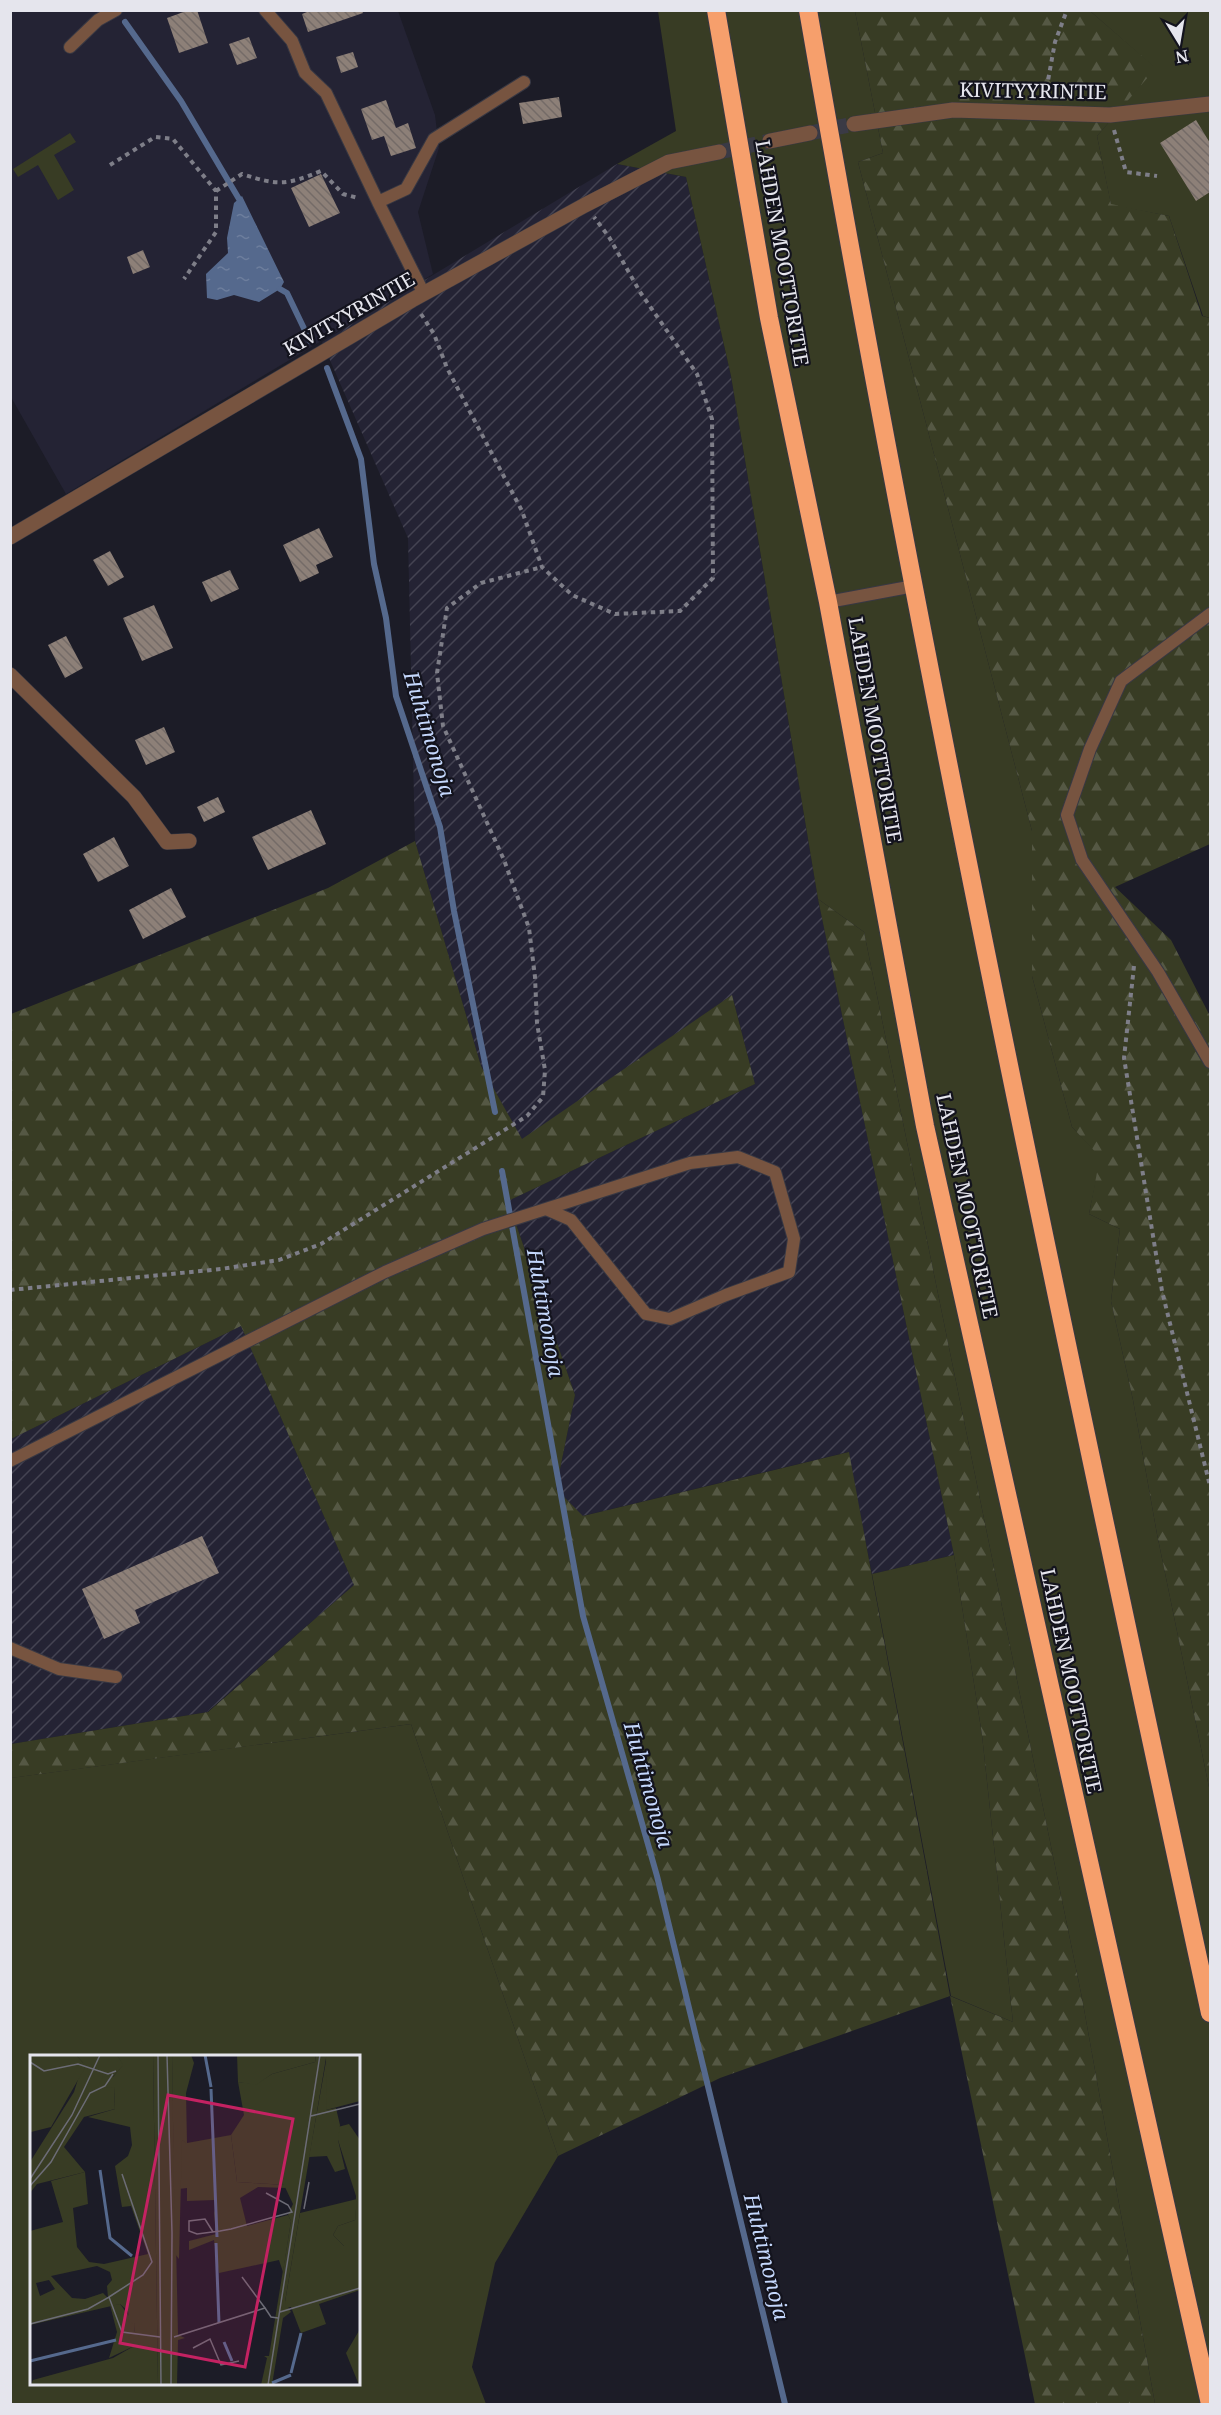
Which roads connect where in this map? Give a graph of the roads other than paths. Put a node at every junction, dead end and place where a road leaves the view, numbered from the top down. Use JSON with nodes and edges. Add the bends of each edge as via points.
{"nodes":[{"id":1,"x":116,"y":10,"type":"edge"},
{"id":2,"x":265,"y":10,"type":"edge"},
{"id":3,"x":716,"y":10,"type":"edge"},
{"id":4,"x":808,"y":10,"type":"edge"},
{"id":5,"x":70,"y":47,"type":"dead end"},
{"id":6,"x":524,"y":82,"type":"dead end"},
{"id":7,"x":1210,"y":104,"type":"edge"},
{"id":8,"x":854,"y":124,"type":"tunnel mouth"},
{"id":9,"x":810,"y":133,"type":"tunnel mouth"},
{"id":10,"x":770,"y":141,"type":"tunnel mouth"},
{"id":11,"x":719,"y":152,"type":"tunnel mouth"},
{"id":12,"x":378,"y":202,"type":"junction"},
{"id":13,"x":418,"y":297,"type":"junction"},
{"id":14,"x":10,"y":537,"type":"edge"},
{"id":15,"x":914,"y":586,"type":"junction"},
{"id":16,"x":828,"y":602,"type":"junction"},
{"id":17,"x":1210,"y":614,"type":"edge"},
{"id":18,"x":10,"y":675,"type":"edge"},
{"id":19,"x":189,"y":841,"type":"dead end"},
{"id":20,"x":1210,"y":1062,"type":"edge"},
{"id":21,"x":546,"y":1209,"type":"junction"},
{"id":22,"x":10,"y":1461,"type":"edge"},
{"id":23,"x":10,"y":1648,"type":"edge"},
{"id":24,"x":116,"y":1677,"type":"dead end"},
{"id":25,"x":1210,"y":2013,"type":"edge"},
{"id":26,"x":1210,"y":2404,"type":"edge"}],
"edges":[{"from":1,"to":5,"type":"lane","via":[[98,20]]},
{"from":2,"to":12,"type":"lane","via":[[292,40],[305,73],[326,93]]},
{"from":3,"to":16,"type":"highway","name":"LAHDEN MOOTTORITIE","via":[[769,318]]},
{"from":4,"to":15,"type":"highway"},
{"from":6,"to":12,"type":"lane","via":[[434,139],[406,189]]},
{"from":7,"to":8,"type":"street","name":"KIVITYYRINTIE","via":[[1110,114],[953,110]]},
{"from":9,"to":10,"type":"street"},
{"from":11,"to":13,"type":"street","name":"KIVITYYRINTIE","via":[[669,162]]},
{"from":12,"to":13,"type":"lane"},
{"from":13,"to":14,"type":"street","name":"KIVITYYRINTIE"},
{"from":15,"to":16,"type":"lane"},
{"from":15,"to":25,"type":"highway","via":[[1019,1111]]},
{"from":16,"to":26,"type":"highway","name":"LAHDEN MOOTTORITIE","via":[[925,1126]]},
{"from":17,"to":20,"type":"lane","via":[[1121,681],[1090,749],[1067,815],[1082,860],[1158,972]]},
{"from":18,"to":19,"type":"street","via":[[134,797],[167,842]]},
{"from":21,"to":21,"type":"lane","via":[[690,1162],[738,1157],[775,1172],[795,1239],[789,1272],[670,1319],[646,1314],[571,1220]]},
{"from":21,"to":22,"type":"lane","via":[[497,1224],[385,1272]]},
{"from":23,"to":24,"type":"lane","via":[[59,1669]]}]}
